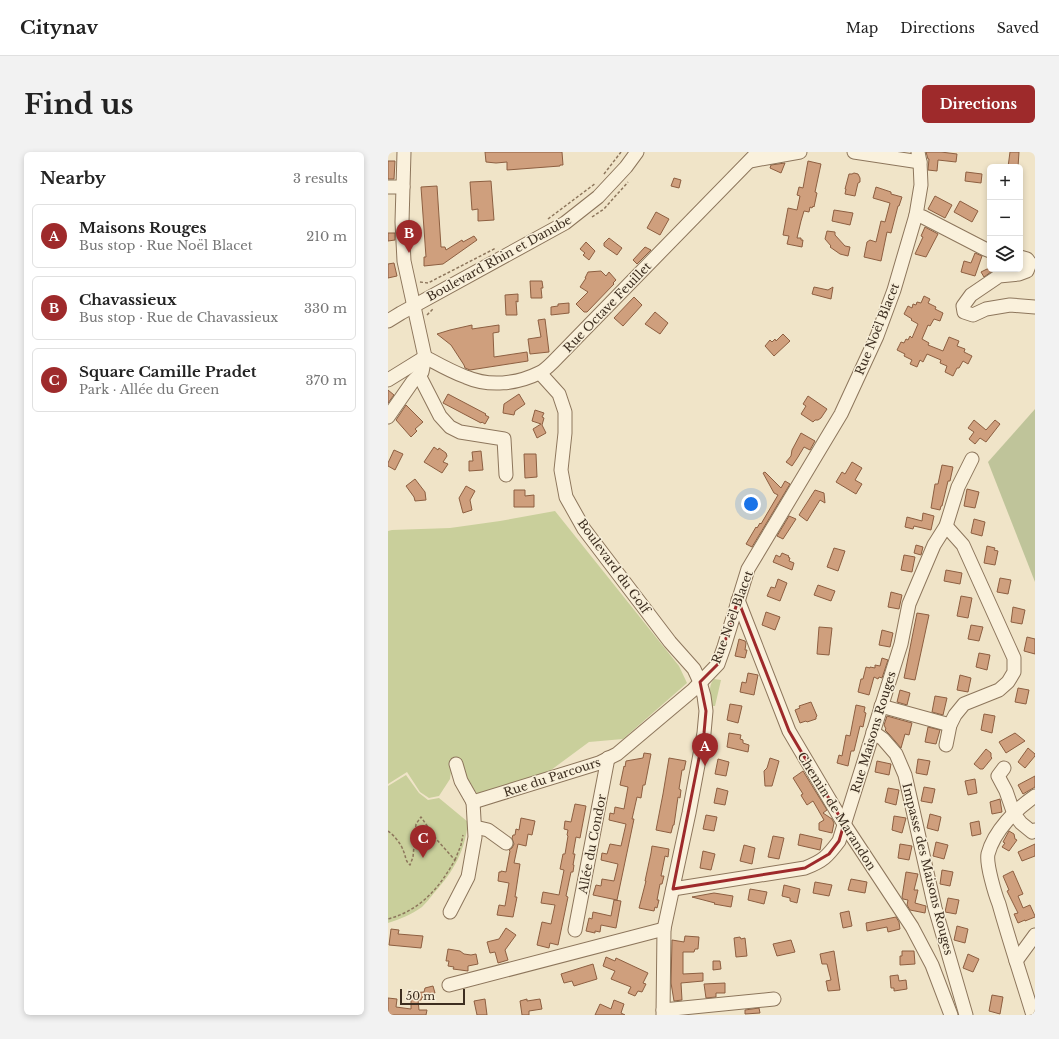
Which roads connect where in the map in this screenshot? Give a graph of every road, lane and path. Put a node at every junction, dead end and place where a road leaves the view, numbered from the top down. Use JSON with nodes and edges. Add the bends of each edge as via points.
{"nodes":[{"id":1,"x":404,"y":152,"type":"edge"},
{"id":2,"x":621,"y":152,"type":"edge"},
{"id":3,"x":637,"y":152,"type":"edge"},
{"id":4,"x":800,"y":152,"type":"edge"},
{"id":5,"x":854,"y":152,"type":"edge"},
{"id":6,"x":754,"y":156,"type":"edge"},
{"id":7,"x":919,"y":157,"type":"edge"},
{"id":8,"x":603,"y":175,"type":"dead end"},
{"id":9,"x":598,"y":181,"type":"dead end"},
{"id":10,"x":388,"y":187,"type":"edge"},
{"id":11,"x":403,"y":187,"type":"junction"},
{"id":12,"x":916,"y":215,"type":"junction"},
{"id":13,"x":543,"y":223,"type":"dead end"},
{"id":14,"x":496,"y":248,"type":"dead end"},
{"id":15,"x":987,"y":250,"type":"edge"},
{"id":16,"x":1023,"y":258,"type":"edge"},
{"id":17,"x":409,"y":285,"type":"junction"},
{"id":18,"x":414,"y":306,"type":"junction"},
{"id":19,"x":1035,"y":307,"type":"edge"},
{"id":20,"x":388,"y":321,"type":"edge"},
{"id":21,"x":424,"y":357,"type":"junction"},
{"id":22,"x":540,"y":373,"type":"junction"},
{"id":23,"x":419,"y":375,"type":"junction"},
{"id":24,"x":388,"y":380,"type":"edge"},
{"id":25,"x":388,"y":417,"type":"edge"},
{"id":26,"x":972,"y":459,"type":"dead end"},
{"id":27,"x":506,"y":475,"type":"dead end"},
{"id":28,"x":946,"y":526,"type":"junction"},
{"id":29,"x":738,"y":600,"type":"junction"},
{"id":30,"x":700,"y":682,"type":"junction"},
{"id":31,"x":881,"y":706,"type":"junction"},
{"id":32,"x":950,"y":725,"type":"junction"},
{"id":33,"x":873,"y":732,"type":"junction"},
{"id":34,"x":946,"y":745,"type":"dead end"},
{"id":35,"x":608,"y":758,"type":"junction"},
{"id":36,"x":456,"y":764,"type":"dead end"},
{"id":37,"x":1004,"y":768,"type":"dead end"},
{"id":38,"x":1035,"y":796,"type":"edge"},
{"id":39,"x":473,"y":802,"type":"junction"},
{"id":40,"x":1014,"y":814,"type":"junction"},
{"id":41,"x":844,"y":824,"type":"junction"},
{"id":42,"x":475,"y":827,"type":"junction"},
{"id":43,"x":1035,"y":830,"type":"edge"},
{"id":44,"x":388,"y":832,"type":"edge"},
{"id":45,"x":506,"y":843,"type":"dead end"},
{"id":46,"x":673,"y":888,"type":"junction"},
{"id":47,"x":450,"y":912,"type":"dead end"},
{"id":48,"x":388,"y":919,"type":"edge"},
{"id":49,"x":664,"y":929,"type":"junction"},
{"id":50,"x":575,"y":930,"type":"dead end"},
{"id":51,"x":1035,"y":934,"type":"edge"},
{"id":52,"x":1016,"y":961,"type":"junction"},
{"id":53,"x":449,"y":985,"type":"dead end"},
{"id":54,"x":774,"y":999,"type":"dead end"},
{"id":55,"x":663,"y":1012,"type":"edge"},
{"id":56,"x":1032,"y":1012,"type":"edge"},
{"id":57,"x":951,"y":1015,"type":"edge"},
{"id":58,"x":966,"y":1015,"type":"edge"}],
"edges":[{"from":1,"to":11,"type":"street"},
{"from":2,"to":8,"type":"path"},
{"from":3,"to":18,"type":"street","name":"Boulevard Rhin et Danube","via":[[598,196],[565,223]]},
{"from":4,"to":6,"type":"street"},
{"from":5,"to":7,"type":"street"},
{"from":6,"to":22,"type":"street","name":"Rue Octave Feuillet"},
{"from":7,"to":12,"type":"street","name":"Rue Noël Blacet","via":[[921,185]]},
{"from":9,"to":13,"type":"path"},
{"from":10,"to":11,"type":"street"},
{"from":11,"to":17,"type":"street","via":[[403,246]]},
{"from":12,"to":15,"type":"street"},
{"from":12,"to":29,"type":"street","name":"Rue Noël Blacet","via":[[894,290],[874,343],[840,414],[748,569]]},
{"from":14,"to":17,"type":"path","via":[[428,283],[416,282]]},
{"from":16,"to":19,"type":"street","via":[[1030,263],[1027,271],[999,276],[971,295],[963,306],[964,312],[972,315],[986,309],[1010,305]]},
{"from":17,"to":18,"type":"street"},
{"from":18,"to":20,"type":"street","name":"Boulevard Rhin et Danube"},
{"from":18,"to":21,"type":"street"},
{"from":21,"to":22,"type":"street","name":"Rue Octave Feuillet","via":[[467,378],[484,382],[504,383]]},
{"from":21,"to":23,"type":"street","via":[[422,372]]},
{"from":21,"to":24,"type":"street"},
{"from":22,"to":30,"type":"street","name":"Boulevard du Golf","via":[[559,394],[565,412],[561,470],[566,497],[584,529],[670,642],[694,669]]},
{"from":23,"to":25,"type":"street"},
{"from":23,"to":27,"type":"street","via":[[440,416],[450,427],[460,432],[504,439]]},
{"from":26,"to":28,"type":"street","name":"Rue Maisons Rouges","via":[[958,487]]},
{"from":28,"to":31,"type":"street","name":"Rue Maisons Rouges","via":[[934,545],[909,604],[901,644]]},
{"from":28,"to":32,"type":"street","via":[[963,545],[1014,658],[1014,672],[1008,682],[999,690],[964,704]]},
{"from":29,"to":30,"type":"street","name":"Rue Noël Blacet","via":[[718,664]]},
{"from":29,"to":41,"type":"street","name":"Chemin de Marandon","via":[[788,731]]},
{"from":30,"to":35,"type":"street","name":"Rue du Parcours","via":[[617,754]]},
{"from":30,"to":46,"type":"street","via":[[706,711],[704,733]]},
{"from":31,"to":32,"type":"street"},
{"from":31,"to":33,"type":"street","name":"Rue Maisons Rouges"},
{"from":32,"to":34,"type":"street"},
{"from":33,"to":41,"type":"street","name":"Rue Maisons Rouges"},
{"from":33,"to":58,"type":"street","name":"Impasse des Maisons Rouges","via":[[896,754],[905,775],[935,908]]},
{"from":35,"to":39,"type":"street","name":"Rue du Parcours"},
{"from":35,"to":50,"type":"street","name":"Allée du Condor"},
{"from":36,"to":39,"type":"street","via":[[461,781]]},
{"from":37,"to":40,"type":"street","via":[[998,776]]},
{"from":38,"to":40,"type":"street"},
{"from":39,"to":42,"type":"street"},
{"from":40,"to":43,"type":"street","via":[[1032,832]]},
{"from":40,"to":52,"type":"street","via":[[995,837],[988,856],[991,879]]},
{"from":41,"to":46,"type":"street","name":"Rue Maisons Rouges","via":[[839,841],[829,854],[820,862],[805,868]]},
{"from":41,"to":57,"type":"street","name":"Chemin de Marandon","via":[[912,927],[932,965]]},
{"from":42,"to":45,"type":"street","via":[[488,830]]},
{"from":42,"to":47,"type":"street","via":[[468,876]]},
{"from":44,"to":48,"type":"path","via":[[403,849],[410,865],[416,824],[420,817],[455,860],[444,878],[419,905],[400,916]]},
{"from":46,"to":49,"type":"street"},
{"from":49,"to":53,"type":"street"},
{"from":49,"to":55,"type":"street"},
{"from":51,"to":52,"type":"street"},
{"from":52,"to":56,"type":"street"},
{"from":54,"to":55,"type":"street"}]}
